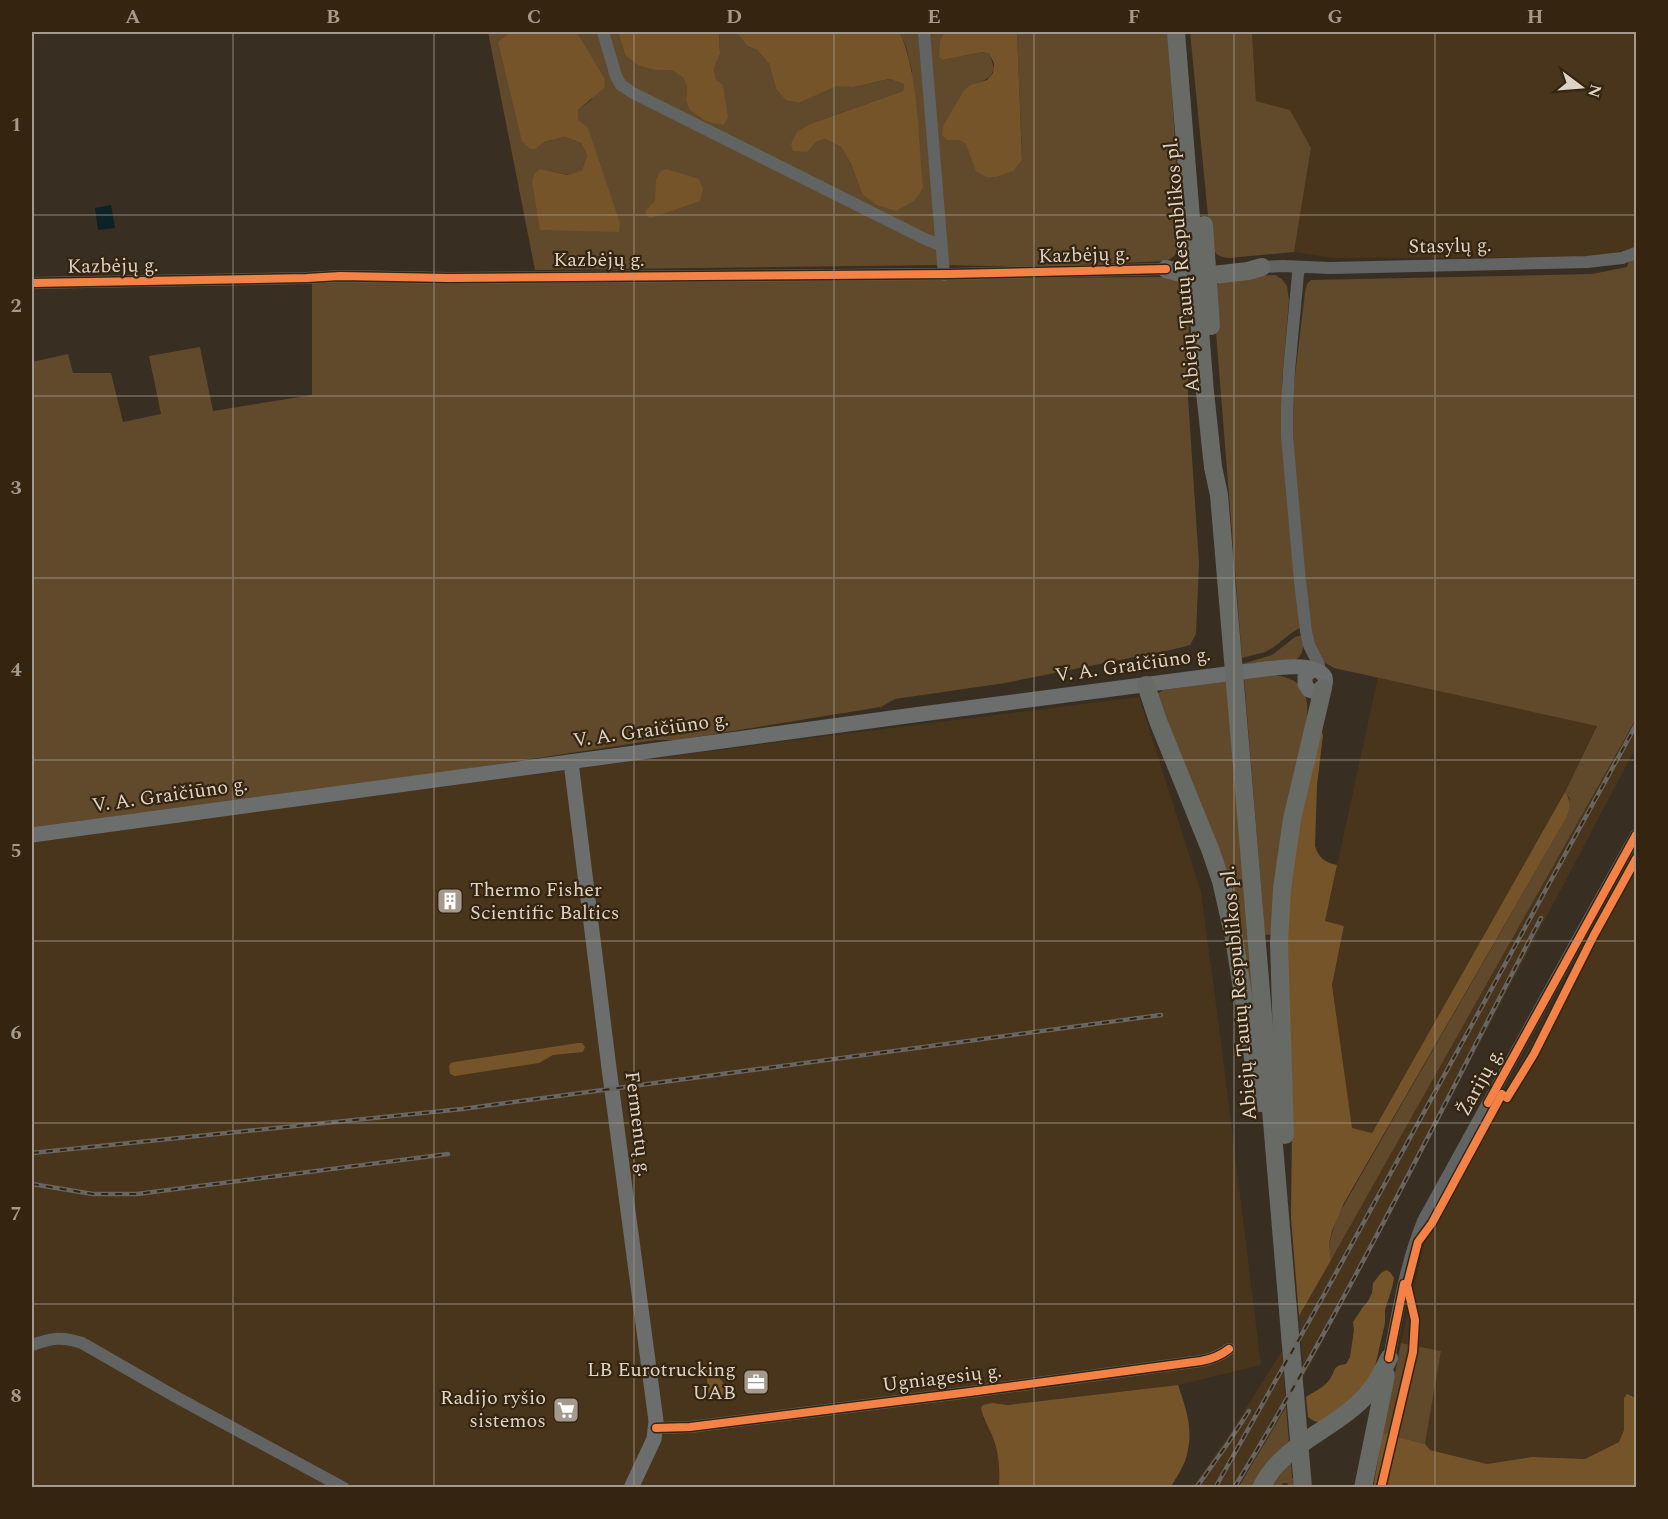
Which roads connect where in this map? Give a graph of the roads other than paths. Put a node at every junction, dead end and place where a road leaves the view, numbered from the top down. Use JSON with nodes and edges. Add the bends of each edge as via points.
{"nodes":[{"id":1,"x":603,"y":32,"type":"edge"},
{"id":2,"x":924,"y":32,"type":"edge"},
{"id":3,"x":1176,"y":32,"type":"edge"},
{"id":4,"x":1182,"y":32,"type":"edge"},
{"id":5,"x":941,"y":243,"type":"junction"},
{"id":6,"x":1636,"y":253,"type":"edge"},
{"id":7,"x":1263,"y":267,"type":"joint"},
{"id":8,"x":1300,"y":267,"type":"junction"},
{"id":9,"x":1166,"y":269,"type":"joint"},
{"id":10,"x":1201,"y":269,"type":"junction"},
{"id":11,"x":944,"y":274,"type":"junction"},
{"id":12,"x":32,"y":284,"type":"edge"},
{"id":13,"x":1312,"y":676,"type":"junction"},
{"id":14,"x":1146,"y":684,"type":"junction"},
{"id":15,"x":571,"y":762,"type":"junction"},
{"id":16,"x":32,"y":835,"type":"edge"},
{"id":17,"x":1636,"y":835,"type":"edge"},
{"id":18,"x":1278,"y":1192,"type":"junction"},
{"id":19,"x":1280,"y":1215,"type":"junction"},
{"id":20,"x":32,"y":1344,"type":"edge"},
{"id":21,"x":1229,"y":1348,"type":"dead end"},
{"id":22,"x":1389,"y":1358,"type":"junction"},
{"id":23,"x":1353,"y":1408,"type":"junction"},
{"id":24,"x":1376,"y":1419,"type":"junction"},
{"id":25,"x":656,"y":1428,"type":"junction"},
{"id":26,"x":1303,"y":1482,"type":"edge"},
{"id":27,"x":345,"y":1488,"type":"edge"},
{"id":28,"x":631,"y":1488,"type":"edge"},
{"id":29,"x":1261,"y":1488,"type":"edge"},
{"id":30,"x":1363,"y":1488,"type":"edge"}],
"edges":[{"from":1,"to":5,"type":"street","via":[[621,86],[925,239]]},
{"from":2,"to":5,"type":"street"},
{"from":3,"to":10,"type":"highway","name":"Abiejų Tautų Respublikos pl."},
{"from":4,"to":10,"type":"highway","name":"Abiejų Tautų Respublikos pl."},
{"from":5,"to":11,"type":"street"},
{"from":6,"to":8,"type":"street","name":"Stasylų g.","via":[[1587,262]]},
{"from":7,"to":8,"type":"street","name":"Stasylų g."},
{"from":7,"to":10,"type":"highway","via":[[1239,263]]},
{"from":8,"to":13,"type":"street","via":[[1287,436],[1300,581],[1309,645],[1315,656]]},
{"from":9,"to":10,"type":"highway"},
{"from":9,"to":11,"type":"street","name":"Kazbėjų g."},
{"from":10,"to":18,"type":"highway","name":"Abiejų Tautų Respublikos pl.","via":[[1221,461],[1219,495]]},
{"from":11,"to":12,"type":"street","name":"Kazbėjų g.","via":[[340,276]]},
{"from":13,"to":14,"type":"main road","name":"V. A. Graičiūno g.","via":[[1277,669]]},
{"from":13,"to":19,"type":"highway","via":[[1281,890],[1285,1150]]},
{"from":14,"to":15,"type":"main road","name":"V. A. Graičiūno g."},
{"from":14,"to":18,"type":"highway","via":[[1210,849],[1229,910]]},
{"from":15,"to":16,"type":"main road","name":"V. A. Graičiūno g."},
{"from":15,"to":25,"type":"main road","name":"Fermentų g."},
{"from":17,"to":22,"type":"street","name":"Žarijų g.","via":[[1424,1221],[1403,1285]]},
{"from":18,"to":19,"type":"highway","name":"Abiejų Tautų Respublikos pl."},
{"from":19,"to":26,"type":"highway","name":"Abiejų Tautų Respublikos pl."},
{"from":20,"to":27,"type":"street","via":[[58,1338],[82,1343]]},
{"from":21,"to":25,"type":"street","name":"Ugniagesių g.","via":[[1222,1355],[1201,1361],[690,1427]]},
{"from":22,"to":23,"type":"highway","via":[[1375,1385]]},
{"from":22,"to":24,"type":"highway"},
{"from":23,"to":24,"type":"highway","via":[[1367,1407]]},
{"from":23,"to":29,"type":"highway","via":[[1288,1453]]},
{"from":24,"to":30,"type":"highway"},
{"from":25,"to":28,"type":"main road","name":"Fermentų g."}]}
